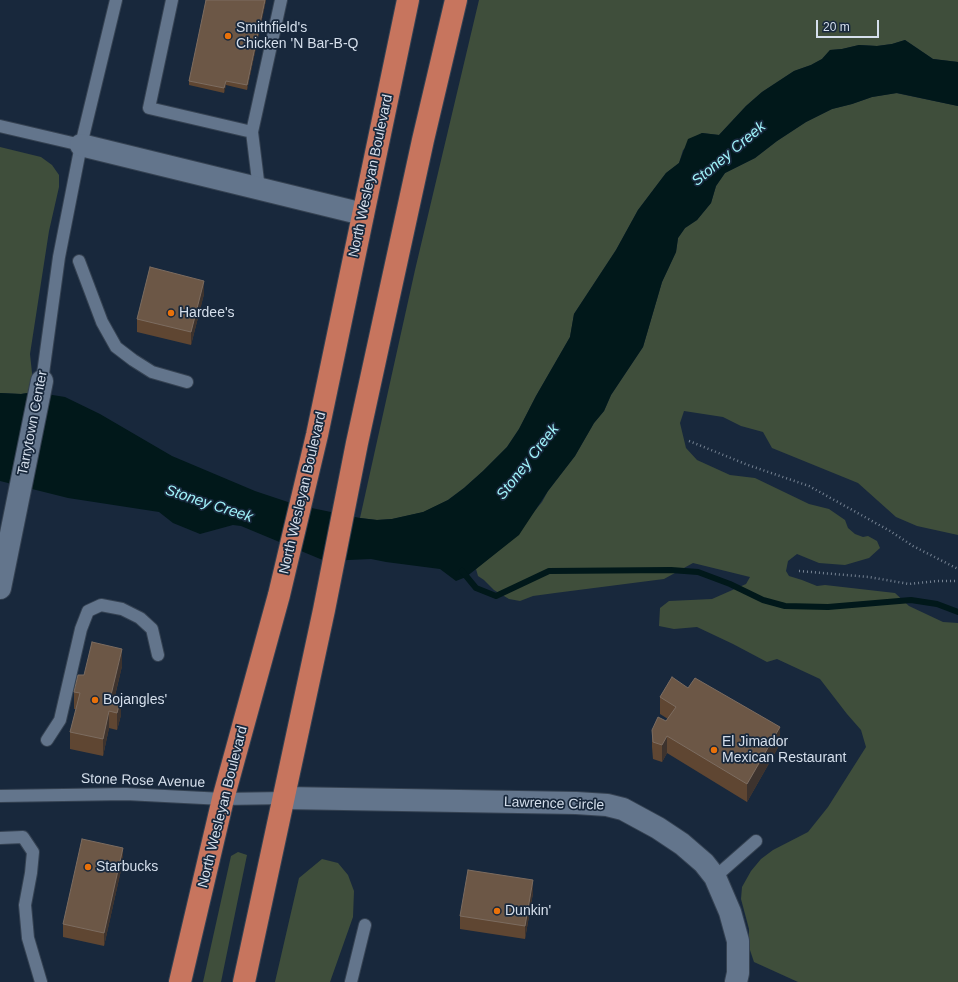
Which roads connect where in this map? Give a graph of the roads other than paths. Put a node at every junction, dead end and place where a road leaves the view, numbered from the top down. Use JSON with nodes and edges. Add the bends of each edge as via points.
{"nodes":[{"id":1,"x":116,"y":0,"type":"edge"},
{"id":2,"x":172,"y":0,"type":"edge"},
{"id":3,"x":281,"y":0,"type":"edge"},
{"id":4,"x":408,"y":0,"type":"edge"},
{"id":5,"x":456,"y":0,"type":"edge"},
{"id":6,"x":0,"y":126,"type":"edge"},
{"id":7,"x":252,"y":132,"type":"junction"},
{"id":8,"x":81,"y":146,"type":"junction"},
{"id":9,"x":259,"y":188,"type":"junction"},
{"id":10,"x":363,"y":214,"type":"junction"},
{"id":11,"x":79,"y":261,"type":"dead end"},
{"id":12,"x":42,"y":381,"type":"joint"},
{"id":13,"x":187,"y":382,"type":"dead end"},
{"id":14,"x":0,"y":588,"type":"edge"},
{"id":15,"x":158,"y":656,"type":"dead end"},
{"id":16,"x":47,"y":740,"type":"dead end"},
{"id":17,"x":0,"y":796,"type":"edge"},
{"id":18,"x":284,"y":798,"type":"junction"},
{"id":19,"x":223,"y":799,"type":"junction"},
{"id":20,"x":0,"y":838,"type":"edge"},
{"id":21,"x":756,"y":841,"type":"dead end"},
{"id":22,"x":715,"y":877,"type":"junction"},
{"id":23,"x":365,"y":924,"type":"dead end"},
{"id":24,"x":41,"y":982,"type":"edge"},
{"id":25,"x":180,"y":982,"type":"edge"},
{"id":26,"x":244,"y":982,"type":"edge"},
{"id":27,"x":351,"y":982,"type":"edge"},
{"id":28,"x":736,"y":982,"type":"edge"}],
"edges":[{"from":1,"to":8,"type":"lane","name":"Tarrytown Center"},
{"from":2,"to":7,"type":"lane","via":[[149,108]]},
{"from":3,"to":7,"type":"lane"},
{"from":4,"to":10,"type":"highway","name":"North Wesleyan Boulevard"},
{"from":5,"to":18,"type":"highway","via":[[357,443]]},
{"from":6,"to":8,"type":"lane"},
{"from":7,"to":9,"type":"lane"},
{"from":8,"to":9,"type":"street"},
{"from":8,"to":12,"type":"lane","name":"Tarrytown Center","via":[[59,256]]},
{"from":9,"to":10,"type":"street"},
{"from":10,"to":19,"type":"highway","name":"North Wesleyan Boulevard","via":[[317,435],[279,595]]},
{"from":11,"to":13,"type":"lane","via":[[102,322],[116,347],[152,372]]},
{"from":12,"to":14,"type":"street","name":"Tarrytown Center"},
{"from":15,"to":16,"type":"lane","via":[[152,629],[140,618],[122,609],[101,605],[88,611],[81,629],[60,720]]},
{"from":17,"to":19,"type":"lane","name":"Stone Rose Avenue","via":[[126,794]]},
{"from":18,"to":19,"type":"lane","name":"Stone Rose Avenue"},
{"from":18,"to":22,"type":"street","name":"Lawrence Circle","via":[[607,805],[623,809],[670,836],[704,863]]},
{"from":18,"to":26,"type":"highway"},
{"from":19,"to":25,"type":"highway","name":"North Wesleyan Boulevard"},
{"from":20,"to":24,"type":"lane","via":[[23,837],[34,852],[25,906],[28,938]]},
{"from":21,"to":22,"type":"lane"},
{"from":22,"to":28,"type":"street","name":"Lawrence Circle","via":[[730,912],[738,941]]},
{"from":23,"to":27,"type":"lane"}]}
